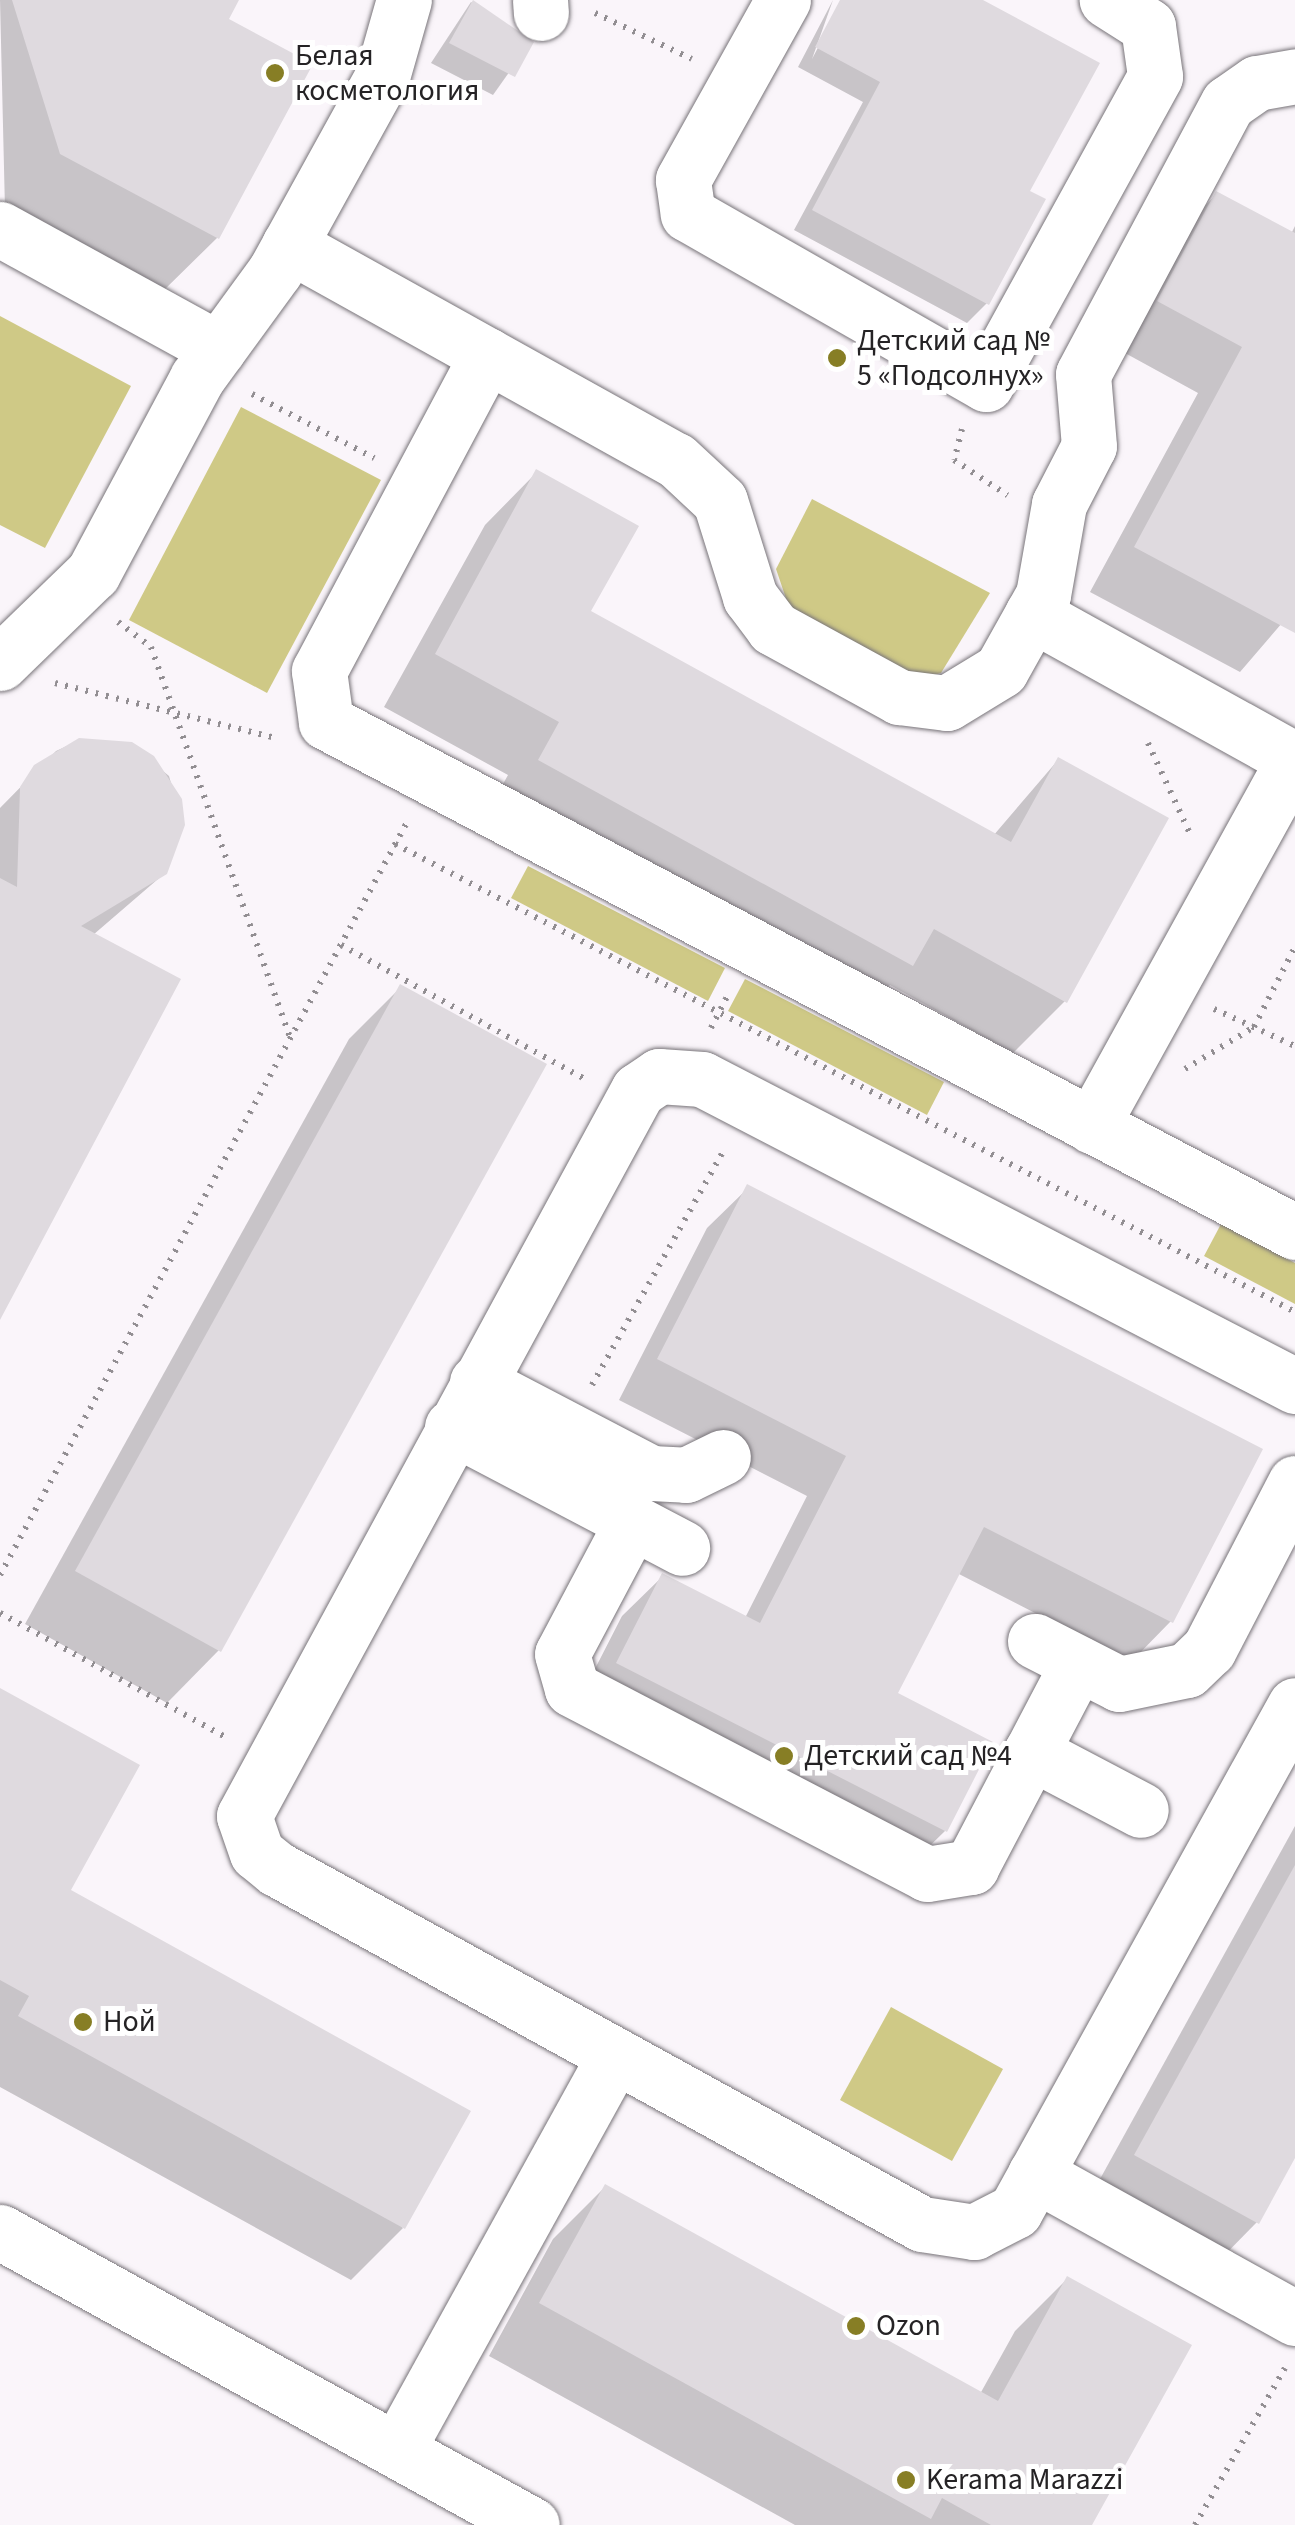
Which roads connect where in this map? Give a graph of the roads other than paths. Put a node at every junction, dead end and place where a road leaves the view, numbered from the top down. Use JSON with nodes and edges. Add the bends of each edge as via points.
{"nodes":[{"id":1,"x":404,"y":0,"type":"edge"},
{"id":2,"x":783,"y":0,"type":"edge"},
{"id":3,"x":1106,"y":0,"type":"edge"},
{"id":4,"x":1295,"y":76,"type":"edge"},
{"id":5,"x":0,"y":228,"type":"edge"},
{"id":6,"x":289,"y":246,"type":"junction"},
{"id":7,"x":487,"y":355,"type":"junction"},
{"id":8,"x":211,"y":358,"type":"junction"},
{"id":9,"x":1032,"y":614,"type":"junction"},
{"id":10,"x":17,"y":651,"type":"edge"},
{"id":11,"x":1091,"y":1126,"type":"junction"},
{"id":12,"x":1295,"y":1232,"type":"edge"},
{"id":13,"x":1295,"y":1386,"type":"edge"},
{"id":14,"x":464,"y":1405,"type":"junction"},
{"id":15,"x":722,"y":1457,"type":"dead end"},
{"id":16,"x":1295,"y":1483,"type":"edge"},
{"id":17,"x":632,"y":1522,"type":"junction"},
{"id":18,"x":682,"y":1548,"type":"dead end"},
{"id":19,"x":1295,"y":1705,"type":"edge"},
{"id":20,"x":1031,"y":1752,"type":"junction"},
{"id":21,"x":1141,"y":1810,"type":"dead end"},
{"id":22,"x":615,"y":2056,"type":"junction"},
{"id":23,"x":1035,"y":2174,"type":"junction"},
{"id":24,"x":0,"y":2232,"type":"edge"},
{"id":25,"x":1295,"y":2318,"type":"edge"},
{"id":26,"x":397,"y":2450,"type":"junction"},
{"id":27,"x":532,"y":2525,"type":"edge"}],
"edges":[{"from":1,"to":6,"type":"lane","via":[[382,77]]},
{"from":2,"to":3,"type":"lane","via":[[683,180],[688,214],[986,384],[1155,76],[1148,26]]},
{"from":4,"to":9,"type":"lane","via":[[1256,83],[1228,103],[1083,374],[1090,446],[1059,504],[1052,572]]},
{"from":5,"to":8,"type":"lane"},
{"from":6,"to":7,"type":"lane"},
{"from":6,"to":8,"type":"lane"},
{"from":7,"to":9,"type":"lane","via":[[704,480],[732,523],[750,597],[773,628],[899,697],[947,703],[985,687]]},
{"from":7,"to":11,"type":"lane","via":[[316,691],[326,722]]},
{"from":8,"to":10,"type":"lane","via":[[72,598]]},
{"from":9,"to":11,"type":"lane","via":[[1294,759]]},
{"from":11,"to":12,"type":"lane"},
{"from":13,"to":14,"type":"lane","via":[[687,1074],[658,1076],[630,1104]]},
{"from":14,"to":15,"type":"lane","via":[[567,1429],[662,1475],[696,1472]]},
{"from":14,"to":17,"type":"lane"},
{"from":14,"to":22,"type":"lane","via":[[267,1761],[244,1816],[258,1853]]},
{"from":16,"to":20,"type":"lane","via":[[1209,1650],[1187,1670],[1119,1684],[1057,1652]]},
{"from":17,"to":18,"type":"lane"},
{"from":17,"to":20,"type":"lane","via":[[562,1654],[572,1690],[938,1877],[971,1867]]},
{"from":19,"to":23,"type":"lane"},
{"from":20,"to":21,"type":"lane"},
{"from":22,"to":23,"type":"lane","via":[[950,2234],[996,2225],[1016,2211]]},
{"from":22,"to":26,"type":"lane"},
{"from":23,"to":25,"type":"lane"},
{"from":24,"to":26,"type":"lane"},
{"from":26,"to":27,"type":"lane"}]}
